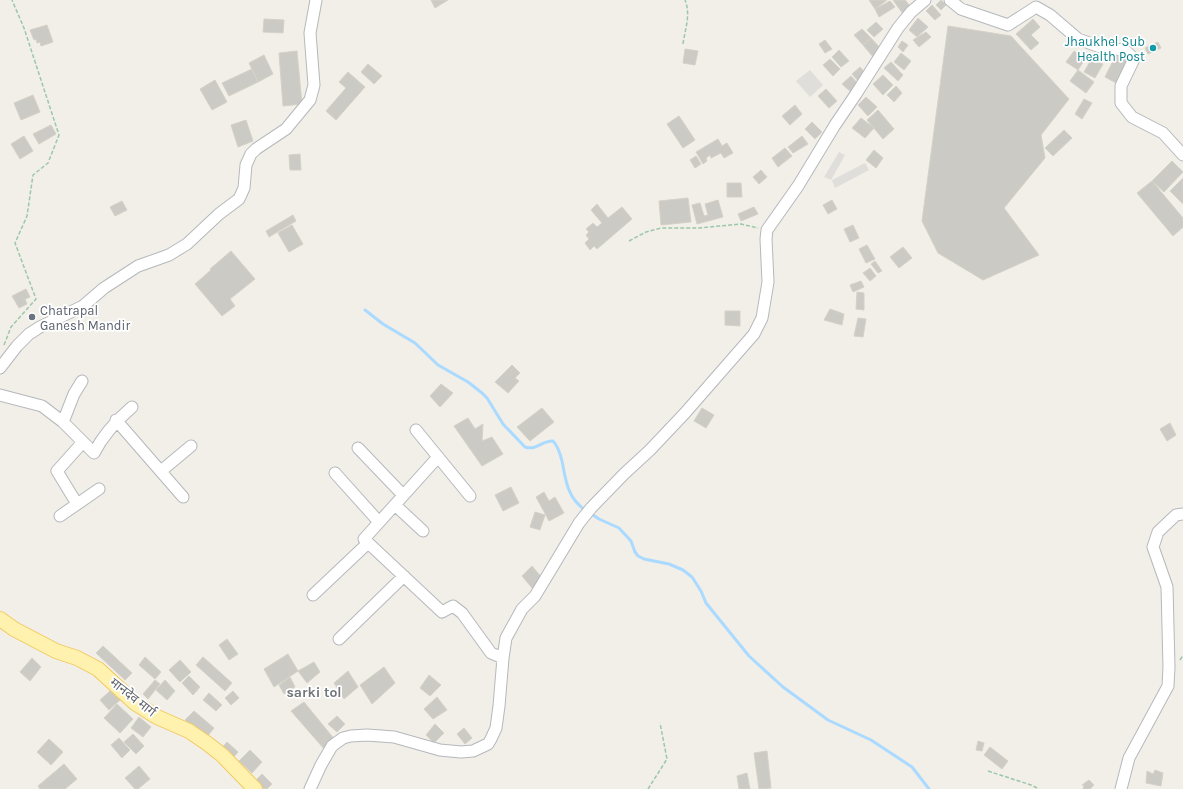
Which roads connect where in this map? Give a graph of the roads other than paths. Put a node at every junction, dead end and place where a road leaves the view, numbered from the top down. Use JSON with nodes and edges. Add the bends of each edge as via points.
{"nodes":[{"id":1,"x":316,"y":0,"type":"edge"},
{"id":2,"x":925,"y":0,"type":"edge"},
{"id":3,"x":950,"y":0,"type":"edge"},
{"id":4,"x":1183,"y":155,"type":"edge"},
{"id":5,"x":0,"y":368,"type":"edge"},
{"id":6,"x":82,"y":381,"type":"dead end"},
{"id":7,"x":0,"y":395,"type":"edge"},
{"id":8,"x":132,"y":407,"type":"dead end"},
{"id":9,"x":116,"y":420,"type":"junction"},
{"id":10,"x":63,"y":422,"type":"junction"},
{"id":11,"x":416,"y":430,"type":"dead end"},
{"id":12,"x":83,"y":442,"type":"junction"},
{"id":13,"x":191,"y":446,"type":"dead end"},
{"id":14,"x":358,"y":448,"type":"dead end"},
{"id":15,"x":438,"y":457,"type":"junction"},
{"id":16,"x":161,"y":471,"type":"junction"},
{"id":17,"x":335,"y":474,"type":"dead end"},
{"id":18,"x":99,"y":489,"type":"dead end"},
{"id":19,"x":403,"y":495,"type":"junction"},
{"id":20,"x":470,"y":496,"type":"dead end"},
{"id":21,"x":183,"y":497,"type":"dead end"},
{"id":22,"x":77,"y":504,"type":"junction"},
{"id":23,"x":394,"y":505,"type":"junction"},
{"id":24,"x":1183,"y":514,"type":"edge"},
{"id":25,"x":60,"y":516,"type":"dead end"},
{"id":26,"x":379,"y":522,"type":"junction"},
{"id":27,"x":423,"y":531,"type":"dead end"},
{"id":28,"x":368,"y":543,"type":"junction"},
{"id":29,"x":404,"y":576,"type":"junction"},
{"id":30,"x":313,"y":595,"type":"dead end"},
{"id":31,"x":0,"y":619,"type":"edge"},
{"id":32,"x":339,"y":639,"type":"dead end"},
{"id":33,"x":503,"y":658,"type":"junction"},
{"id":34,"x":255,"y":789,"type":"edge"},
{"id":35,"x":310,"y":789,"type":"edge"},
{"id":36,"x":1121,"y":789,"type":"edge"}],
"edges":[{"from":1,"to":5,"type":"street","via":[[310,33],[314,85],[310,100],[286,129],[251,154],[239,199],[187,244],[169,255],[138,266],[104,288],[83,306],[29,334]]},
{"from":2,"to":33,"type":"street","via":[[898,28],[798,186],[767,230],[768,282],[762,318],[754,334],[727,362],[685,414],[579,523],[535,596],[522,608],[506,638]]},
{"from":3,"to":4,"type":"street","via":[[961,10],[1008,25],[1036,6],[1078,39],[1103,48],[1124,50],[1134,59],[1121,86],[1121,103],[1132,117],[1163,133]]},
{"from":6,"to":10,"type":"street"},
{"from":7,"to":10,"type":"street","via":[[42,406]]},
{"from":8,"to":9,"type":"street"},
{"from":9,"to":12,"type":"street","via":[[94,453]]},
{"from":9,"to":16,"type":"street"},
{"from":10,"to":12,"type":"street"},
{"from":11,"to":15,"type":"street"},
{"from":12,"to":22,"type":"street","via":[[57,471]]},
{"from":13,"to":16,"type":"street"},
{"from":14,"to":19,"type":"street"},
{"from":15,"to":19,"type":"street"},
{"from":15,"to":20,"type":"street"},
{"from":16,"to":21,"type":"street"},
{"from":17,"to":26,"type":"street"},
{"from":18,"to":22,"type":"street"},
{"from":19,"to":23,"type":"street"},
{"from":22,"to":25,"type":"street"},
{"from":23,"to":26,"type":"street"},
{"from":23,"to":27,"type":"street"},
{"from":24,"to":36,"type":"street","via":[[1176,515],[1158,532],[1154,547],[1167,587],[1168,686],[1129,758]]},
{"from":26,"to":28,"type":"street","via":[[364,539]]},
{"from":28,"to":29,"type":"street"},
{"from":28,"to":30,"type":"street"},
{"from":29,"to":32,"type":"street"},
{"from":29,"to":33,"type":"street","via":[[442,612],[453,606],[462,613],[492,653]]},
{"from":31,"to":34,"type":"main road","name":"मानदेव मार्ग","via":[[14,630],[98,669],[135,702],[208,744]]},
{"from":33,"to":35,"type":"street","via":[[496,728],[488,744],[473,751],[461,752],[440,750],[394,736],[367,734],[343,738],[332,746]]}]}
